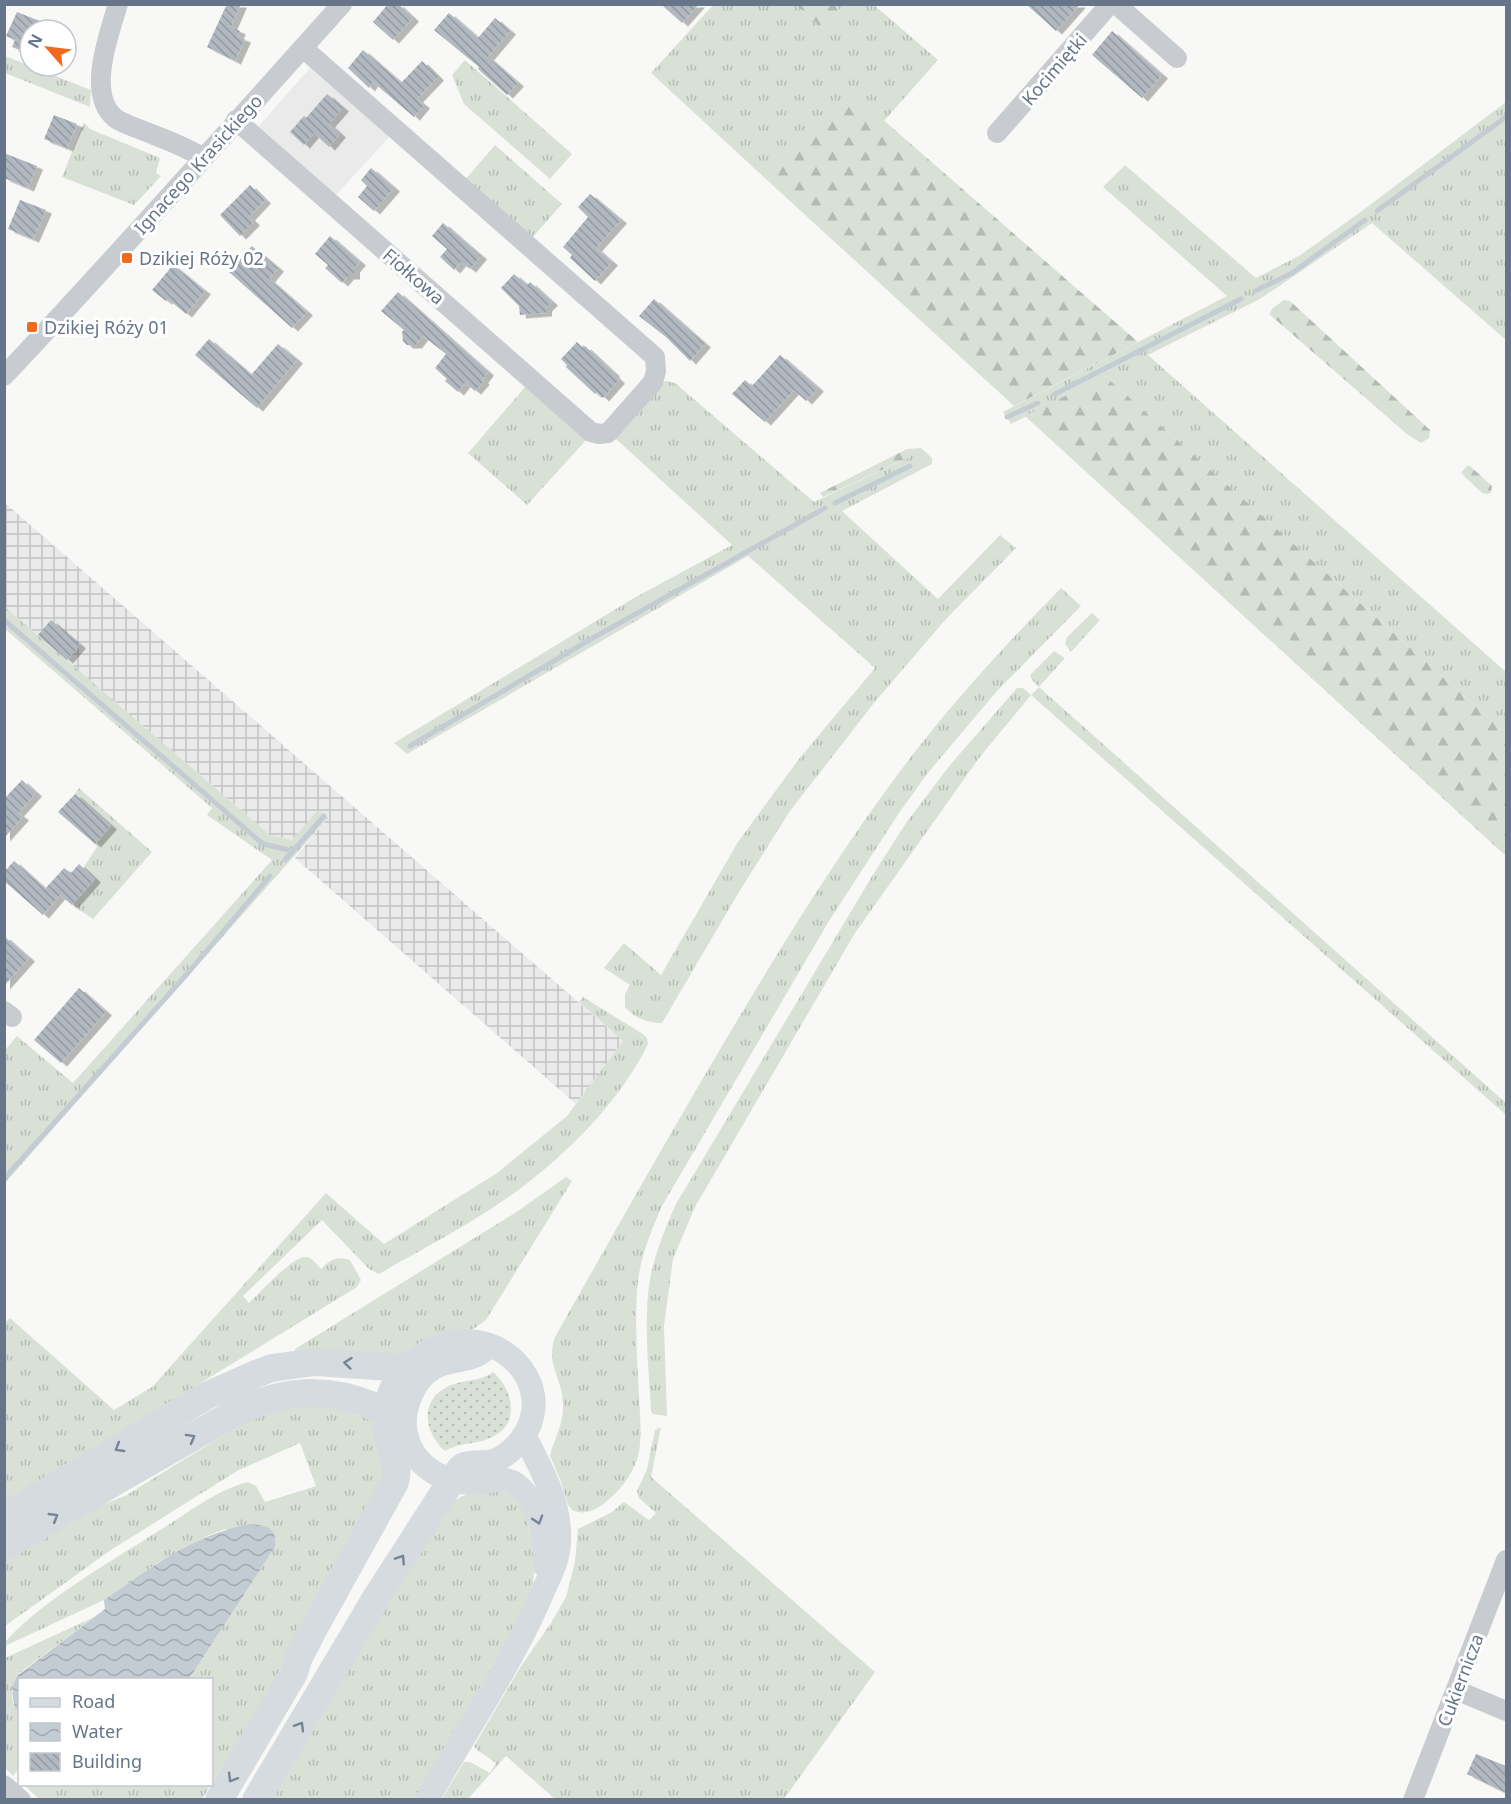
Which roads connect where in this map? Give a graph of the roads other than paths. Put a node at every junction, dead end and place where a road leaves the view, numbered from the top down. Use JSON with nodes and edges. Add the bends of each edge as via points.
{"nodes":[{"id":1,"x":118,"y":4,"type":"edge"},
{"id":2,"x":342,"y":4,"type":"edge"},
{"id":3,"x":1110,"y":4,"type":"edge"},
{"id":4,"x":1116,"y":4,"type":"edge"},
{"id":5,"x":303,"y":48,"type":"junction"},
{"id":6,"x":1178,"y":58,"type":"dead end"},
{"id":7,"x":236,"y":120,"type":"junction"},
{"id":8,"x":997,"y":133,"type":"dead end"},
{"id":9,"x":203,"y":158,"type":"junction"},
{"id":10,"x":4,"y":376,"type":"edge"},
{"id":11,"x":488,"y":1346,"type":"junction"},
{"id":12,"x":406,"y":1368,"type":"junction"},
{"id":13,"x":395,"y":1421,"type":"junction"},
{"id":14,"x":524,"y":1435,"type":"junction"},
{"id":15,"x":420,"y":1463,"type":"junction"},
{"id":16,"x":452,"y":1480,"type":"junction"},
{"id":17,"x":4,"y":1516,"type":"edge"},
{"id":18,"x":4,"y":1547,"type":"edge"},
{"id":19,"x":1506,"y":1560,"type":"edge"},
{"id":20,"x":544,"y":1589,"type":"junction"},
{"id":21,"x":294,"y":1673,"type":"junction"},
{"id":22,"x":1456,"y":1690,"type":"junction"},
{"id":23,"x":1506,"y":1711,"type":"edge"},
{"id":24,"x":4,"y":1785,"type":"edge"},
{"id":25,"x":21,"y":1800,"type":"edge"},
{"id":26,"x":219,"y":1800,"type":"edge"},
{"id":27,"x":256,"y":1800,"type":"edge"},
{"id":28,"x":427,"y":1800,"type":"edge"},
{"id":29,"x":1413,"y":1800,"type":"edge"}],
"edges":[{"from":1,"to":9,"type":"street","via":[[106,42],[100,87],[108,110],[126,124]]},
{"from":2,"to":5,"type":"street","name":"Ignacego Krasickiego"},
{"from":3,"to":8,"type":"street","name":"Kocimiętki"},
{"from":4,"to":6,"type":"street"},
{"from":5,"to":7,"type":"street","name":"Ignacego Krasickiego"},
{"from":5,"to":7,"type":"street","name":"Fiołkowa","via":[[655,357],[653,382],[608,433],[591,432]]},
{"from":7,"to":9,"type":"street","name":"Ignacego Krasickiego"},
{"from":9,"to":10,"type":"street","name":"Ignacego Krasickiego"},
{"from":11,"to":12,"type":"main road","via":[[469,1341],[449,1343],[423,1353]]},
{"from":11,"to":13,"type":"main road","via":[[478,1356],[439,1364],[424,1376],[404,1417]]},
{"from":11,"to":14,"type":"main road","via":[[518,1362],[528,1378],[534,1408]]},
{"from":12,"to":13,"type":"highway","via":[[396,1382]]},
{"from":12,"to":17,"type":"highway","one_way":true,"via":[[328,1361],[272,1368],[206,1396]]},
{"from":13,"to":15,"type":"main road"},
{"from":18,"to":13,"type":"highway","one_way":true,"via":[[226,1418],[268,1399],[289,1394],[336,1394],[359,1400]]},
{"from":13,"to":21,"type":"highway","via":[[387,1434],[398,1467],[395,1482],[313,1630]]},
{"from":14,"to":16,"type":"main road","via":[[498,1459],[464,1464]]},
{"from":14,"to":20,"type":"main road","via":[[548,1481],[557,1513],[558,1553]]},
{"from":15,"to":16,"type":"main road"},
{"from":15,"to":21,"type":"highway","via":[[317,1645]]},
{"from":16,"to":20,"type":"main road","one_way":true,"via":[[472,1483],[502,1478],[519,1486],[536,1512],[544,1542]]},
{"from":27,"to":16,"type":"highway","one_way":true,"via":[[376,1598]]},
{"from":19,"to":22,"type":"street","name":"Cukiernicza"},
{"from":20,"to":28,"type":"main road","via":[[534,1614]]},
{"from":21,"to":26,"type":"highway","one_way":true},
{"from":22,"to":23,"type":"street"},
{"from":22,"to":29,"type":"street","name":"Cukiernicza"},
{"from":24,"to":25,"type":"street"}]}
